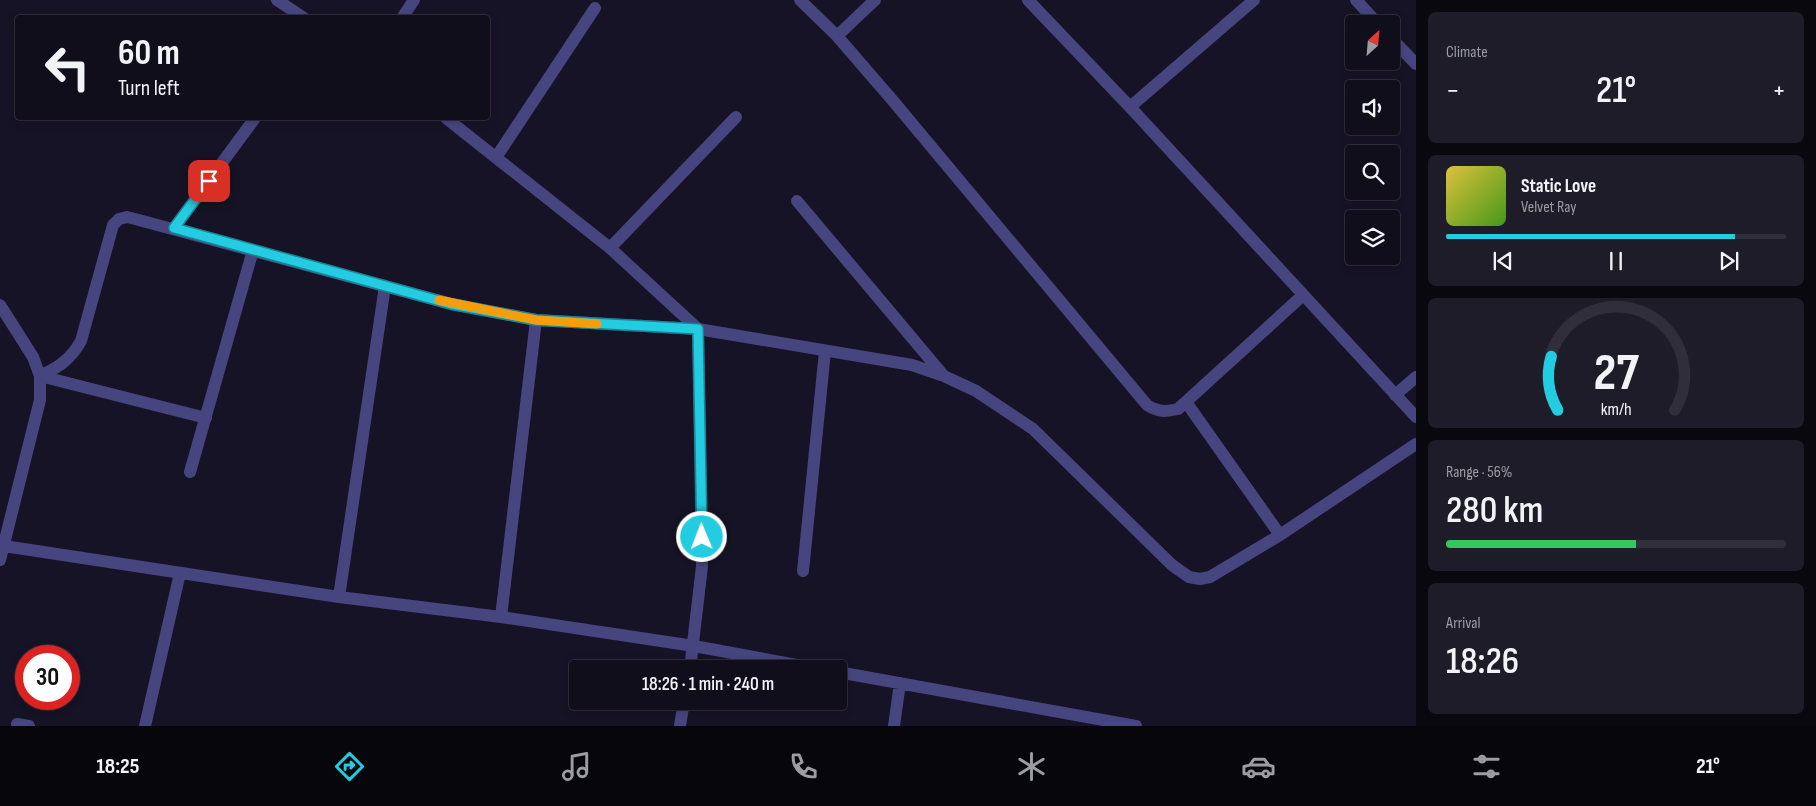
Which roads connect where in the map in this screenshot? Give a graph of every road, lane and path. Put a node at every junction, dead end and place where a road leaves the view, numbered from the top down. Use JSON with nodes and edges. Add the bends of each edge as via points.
{"nodes":[{"id":1,"x":277,"y":0,"type":"edge"},
{"id":2,"x":414,"y":0,"type":"edge"},
{"id":3,"x":800,"y":0,"type":"edge"},
{"id":4,"x":875,"y":0,"type":"edge"},
{"id":5,"x":1028,"y":0,"type":"edge"},
{"id":6,"x":1254,"y":0,"type":"edge"},
{"id":7,"x":1356,"y":0,"type":"edge"},
{"id":8,"x":595,"y":8,"type":"dead end"},
{"id":9,"x":300,"y":15,"type":"edge"},
{"id":10,"x":404,"y":15,"type":"edge"},
{"id":11,"x":1370,"y":15,"type":"edge"},
{"id":12,"x":837,"y":36,"type":"junction"},
{"id":13,"x":1400,"y":47,"type":"edge"},
{"id":14,"x":1416,"y":64,"type":"edge"},
{"id":15,"x":1130,"y":108,"type":"junction"},
{"id":16,"x":736,"y":116,"type":"dead end"},
{"id":17,"x":254,"y":120,"type":"edge"},
{"id":18,"x":449,"y":120,"type":"edge"},
{"id":19,"x":497,"y":156,"type":"junction"},
{"id":20,"x":797,"y":201,"type":"dead end"},
{"id":21,"x":174,"y":228,"type":"junction"},
{"id":22,"x":610,"y":248,"type":"junction"},
{"id":23,"x":253,"y":250,"type":"junction"},
{"id":24,"x":385,"y":286,"type":"junction"},
{"id":25,"x":1302,"y":296,"type":"junction"},
{"id":26,"x":0,"y":305,"type":"edge"},
{"id":27,"x":536,"y":320,"type":"junction"},
{"id":28,"x":698,"y":329,"type":"junction"},
{"id":29,"x":824,"y":351,"type":"junction"},
{"id":30,"x":40,"y":376,"type":"junction"},
{"id":31,"x":944,"y":376,"type":"junction"},
{"id":32,"x":1416,"y":376,"type":"edge"},
{"id":33,"x":1396,"y":395,"type":"junction"},
{"id":34,"x":1186,"y":402,"type":"junction"},
{"id":35,"x":1416,"y":417,"type":"edge"},
{"id":36,"x":206,"y":418,"type":"junction"},
{"id":37,"x":1416,"y":444,"type":"edge"},
{"id":38,"x":190,"y":472,"type":"dead end"},
{"id":39,"x":1280,"y":535,"type":"junction"},
{"id":40,"x":4,"y":546,"type":"junction"},
{"id":41,"x":0,"y":560,"type":"edge"},
{"id":42,"x":803,"y":571,"type":"dead end"},
{"id":43,"x":180,"y":573,"type":"junction"},
{"id":44,"x":339,"y":597,"type":"junction"},
{"id":45,"x":501,"y":617,"type":"junction"},
{"id":46,"x":694,"y":646,"type":"junction"},
{"id":47,"x":692,"y":660,"type":"edge"},
{"id":48,"x":770,"y":660,"type":"edge"},
{"id":49,"x":847,"y":674,"type":"edge"},
{"id":50,"x":900,"y":684,"type":"junction"},
{"id":51,"x":683,"y":710,"type":"edge"},
{"id":52,"x":145,"y":726,"type":"edge"},
{"id":53,"x":680,"y":726,"type":"edge"},
{"id":54,"x":894,"y":726,"type":"edge"},
{"id":55,"x":1136,"y":726,"type":"edge"}],
"edges":[{"from":1,"to":9,"type":"street"},
{"from":2,"to":10,"type":"street"},
{"from":3,"to":12,"type":"street"},
{"from":4,"to":12,"type":"street"},
{"from":5,"to":15,"type":"street"},
{"from":6,"to":15,"type":"street"},
{"from":7,"to":11,"type":"street"},
{"from":8,"to":19,"type":"street"},
{"from":12,"to":34,"type":"street","via":[[1147,405],[1156,411],[1167,412]]},
{"from":13,"to":14,"type":"street"},
{"from":15,"to":25,"type":"street"},
{"from":16,"to":22,"type":"street"},
{"from":17,"to":21,"type":"street"},
{"from":18,"to":19,"type":"street"},
{"from":19,"to":22,"type":"street"},
{"from":20,"to":31,"type":"street"},
{"from":21,"to":23,"type":"street"},
{"from":21,"to":30,"type":"street","via":[[127,217],[113,225],[81,341],[61,366]]},
{"from":22,"to":28,"type":"street"},
{"from":23,"to":24,"type":"street"},
{"from":23,"to":36,"type":"street"},
{"from":24,"to":27,"type":"street","via":[[451,304]]},
{"from":24,"to":44,"type":"street"},
{"from":25,"to":33,"type":"street"},
{"from":25,"to":34,"type":"street"},
{"from":26,"to":30,"type":"street","via":[[33,357]]},
{"from":27,"to":28,"type":"street"},
{"from":27,"to":45,"type":"street"},
{"from":28,"to":29,"type":"street"},
{"from":28,"to":46,"type":"street","via":[[702,547]]},
{"from":29,"to":31,"type":"street","via":[[912,365]]},
{"from":29,"to":42,"type":"street"},
{"from":30,"to":36,"type":"street"},
{"from":30,"to":40,"type":"street","via":[[36,421]]},
{"from":31,"to":39,"type":"street","via":[[976,391],[1033,429],[1172,565],[1189,577],[1210,578]]},
{"from":32,"to":33,"type":"street"},
{"from":33,"to":35,"type":"street"},
{"from":34,"to":39,"type":"street"},
{"from":36,"to":38,"type":"street"},
{"from":37,"to":39,"type":"street"},
{"from":40,"to":41,"type":"street"},
{"from":40,"to":43,"type":"street"},
{"from":43,"to":44,"type":"street"},
{"from":43,"to":52,"type":"street"},
{"from":44,"to":45,"type":"street"},
{"from":45,"to":46,"type":"street"},
{"from":46,"to":47,"type":"street"},
{"from":46,"to":48,"type":"street"},
{"from":49,"to":50,"type":"street"},
{"from":50,"to":54,"type":"street"},
{"from":50,"to":55,"type":"street"},
{"from":51,"to":53,"type":"street"}]}
